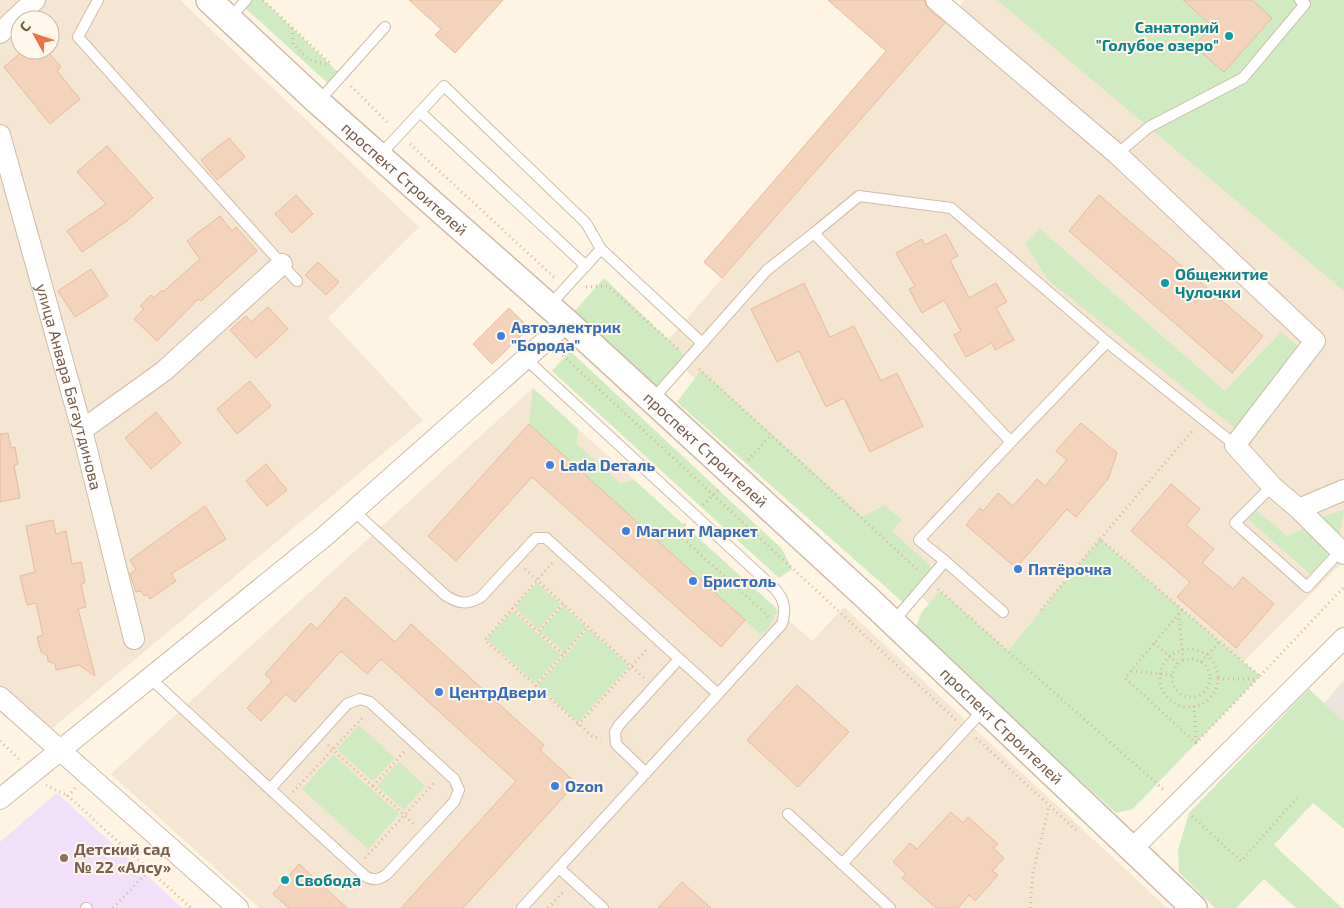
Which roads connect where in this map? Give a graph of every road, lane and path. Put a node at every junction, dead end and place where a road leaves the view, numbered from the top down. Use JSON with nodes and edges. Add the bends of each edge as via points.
{"nodes":[{"id":1,"x":35,"y":0,"type":"edge"},
{"id":2,"x":98,"y":0,"type":"edge"},
{"id":3,"x":209,"y":0,"type":"edge"},
{"id":4,"x":246,"y":0,"type":"edge"},
{"id":5,"x":263,"y":0,"type":"edge"},
{"id":6,"x":936,"y":0,"type":"edge"},
{"id":7,"x":1300,"y":0,"type":"edge"},
{"id":8,"x":229,"y":19,"type":"junction"},
{"id":9,"x":292,"y":27,"type":"junction"},
{"id":10,"x":385,"y":27,"type":"dead end"},
{"id":11,"x":0,"y":33,"type":"edge"},
{"id":12,"x":342,"y":76,"type":"junction"},
{"id":13,"x":318,"y":102,"type":"junction"},
{"id":14,"x":420,"y":112,"type":"junction"},
{"id":15,"x":400,"y":134,"type":"junction"},
{"id":16,"x":0,"y":135,"type":"edge"},
{"id":17,"x":1117,"y":154,"type":"junction"},
{"id":18,"x":379,"y":156,"type":"junction"},
{"id":19,"x":814,"y":233,"type":"junction"},
{"id":20,"x":601,"y":249,"type":"junction"},
{"id":21,"x":282,"y":264,"type":"junction"},
{"id":22,"x":586,"y":266,"type":"junction"},
{"id":23,"x":297,"y":281,"type":"dead end"},
{"id":24,"x":558,"y":313,"type":"junction"},
{"id":25,"x":1107,"y":342,"type":"junction"},
{"id":26,"x":702,"y":343,"type":"junction"},
{"id":27,"x":688,"y":359,"type":"junction"},
{"id":28,"x":526,"y":360,"type":"junction"},
{"id":29,"x":652,"y":401,"type":"junction"},
{"id":30,"x":1203,"y":419,"type":"junction"},
{"id":31,"x":82,"y":430,"type":"junction"},
{"id":32,"x":771,"y":435,"type":"junction"},
{"id":33,"x":1011,"y":442,"type":"junction"},
{"id":34,"x":1235,"y":445,"type":"junction"},
{"id":35,"x":746,"y":462,"type":"dead end"},
{"id":36,"x":1272,"y":486,"type":"junction"},
{"id":37,"x":1344,"y":490,"type":"edge"},
{"id":38,"x":1299,"y":509,"type":"junction"},
{"id":39,"x":354,"y":511,"type":"junction"},
{"id":40,"x":677,"y":533,"type":"dead end"},
{"id":41,"x":1100,"y":539,"type":"junction"},
{"id":42,"x":1343,"y":550,"type":"edge"},
{"id":43,"x":563,"y":552,"type":"junction"},
{"id":44,"x":515,"y":561,"type":"junction"},
{"id":45,"x":945,"y":561,"type":"junction"},
{"id":46,"x":792,"y":569,"type":"dead end"},
{"id":47,"x":537,"y":580,"type":"junction"},
{"id":48,"x":928,"y":580,"type":"junction"},
{"id":49,"x":1344,"y":587,"type":"edge"},
{"id":50,"x":563,"y":604,"type":"junction"},
{"id":51,"x":512,"y":608,"type":"junction"},
{"id":52,"x":1183,"y":609,"type":"junction"},
{"id":53,"x":1040,"y":610,"type":"dead end"},
{"id":54,"x":1003,"y":612,"type":"dead end"},
{"id":55,"x":1179,"y":614,"type":"junction"},
{"id":56,"x":769,"y":622,"type":"dead end"},
{"id":57,"x":892,"y":622,"type":"junction"},
{"id":58,"x":588,"y":627,"type":"junction"},
{"id":59,"x":538,"y":632,"type":"junction"},
{"id":60,"x":657,"y":638,"type":"junction"},
{"id":61,"x":1344,"y":638,"type":"edge"},
{"id":62,"x":134,"y":639,"type":"dead end"},
{"id":63,"x":1220,"y":641,"type":"junction"},
{"id":64,"x":1154,"y":643,"type":"junction"},
{"id":65,"x":1182,"y":650,"type":"junction"},
{"id":66,"x":563,"y":654,"type":"junction"},
{"id":67,"x":1208,"y":655,"type":"junction"},
{"id":68,"x":1170,"y":657,"type":"junction"},
{"id":69,"x":680,"y":659,"type":"junction"},
{"id":70,"x":1183,"y":661,"type":"junction"},
{"id":71,"x":1202,"y":662,"type":"junction"},
{"id":72,"x":1178,"y":664,"type":"junction"},
{"id":73,"x":631,"y":666,"type":"junction"},
{"id":74,"x":1131,"y":671,"type":"junction"},
{"id":75,"x":1161,"y":674,"type":"junction"},
{"id":76,"x":1172,"y":675,"type":"junction"},
{"id":77,"x":1259,"y":677,"type":"junction"},
{"id":78,"x":151,"y":679,"type":"junction"},
{"id":79,"x":1218,"y":679,"type":"junction"},
{"id":80,"x":535,"y":686,"type":"junction"},
{"id":81,"x":654,"y":686,"type":"junction"},
{"id":82,"x":718,"y":694,"type":"junction"},
{"id":83,"x":0,"y":697,"type":"edge"},
{"id":84,"x":373,"y":706,"type":"junction"},
{"id":85,"x":1194,"y":706,"type":"junction"},
{"id":86,"x":984,"y":709,"type":"junction"},
{"id":87,"x":578,"y":725,"type":"junction"},
{"id":88,"x":318,"y":736,"type":"junction"},
{"id":89,"x":614,"y":739,"type":"junction"},
{"id":90,"x":413,"y":742,"type":"junction"},
{"id":91,"x":1196,"y":743,"type":"junction"},
{"id":92,"x":333,"y":749,"type":"junction"},
{"id":93,"x":61,"y":750,"type":"junction"},
{"id":94,"x":445,"y":771,"type":"junction"},
{"id":95,"x":646,"y":773,"type":"junction"},
{"id":96,"x":88,"y":774,"type":"junction"},
{"id":97,"x":1055,"y":775,"type":"junction"},
{"id":98,"x":373,"y":786,"type":"junction"},
{"id":99,"x":270,"y":788,"type":"junction"},
{"id":100,"x":1298,"y":797,"type":"dead end"},
{"id":101,"x":0,"y":800,"type":"edge"},
{"id":102,"x":284,"y":802,"type":"junction"},
{"id":103,"x":1178,"y":803,"type":"junction"},
{"id":104,"x":788,"y":814,"type":"dead end"},
{"id":105,"x":405,"y":815,"type":"junction"},
{"id":106,"x":425,"y":834,"type":"junction"},
{"id":107,"x":1133,"y":848,"type":"junction"},
{"id":108,"x":842,"y":864,"type":"junction"},
{"id":109,"x":356,"y":868,"type":"junction"},
{"id":110,"x":559,"y":868,"type":"junction"},
{"id":111,"x":145,"y":874,"type":"dead end"},
{"id":112,"x":573,"y":881,"type":"junction"},
{"id":113,"x":113,"y":908,"type":"edge"},
{"id":114,"x":191,"y":908,"type":"edge"},
{"id":115,"x":238,"y":908,"type":"edge"},
{"id":116,"x":522,"y":908,"type":"edge"},
{"id":117,"x":548,"y":908,"type":"edge"},
{"id":118,"x":603,"y":908,"type":"edge"},
{"id":119,"x":890,"y":908,"type":"edge"},
{"id":120,"x":1030,"y":908,"type":"edge"},
{"id":121,"x":1194,"y":908,"type":"edge"}],
"edges":[{"from":1,"to":11,"type":"street"},
{"from":2,"to":21,"type":"lane","via":[[78,37]]},
{"from":3,"to":8,"type":"street","name":"проспект Строителей"},
{"from":4,"to":8,"type":"lane"},
{"from":5,"to":9,"type":"path"},
{"from":6,"to":17,"type":"street"},
{"from":7,"to":17,"type":"lane","via":[[1305,4],[1242,78],[1149,127]]},
{"from":8,"to":13,"type":"street","name":"проспект Строителей"},
{"from":9,"to":9,"type":"path","via":[[332,66],[309,60],[292,44]]},
{"from":10,"to":12,"type":"lane"},
{"from":12,"to":13,"type":"lane"},
{"from":12,"to":15,"type":"path"},
{"from":13,"to":18,"type":"street","name":"проспект Строителей"},
{"from":14,"to":15,"type":"lane"},
{"from":14,"to":20,"type":"lane","via":[[444,86],[586,223]]},
{"from":14,"to":22,"type":"lane"},
{"from":15,"to":18,"type":"lane"},
{"from":15,"to":24,"type":"path"},
{"from":16,"to":31,"type":"street","name":"улица Анвара Багаутдинова"},
{"from":17,"to":34,"type":"street","via":[[1315,341]]},
{"from":18,"to":24,"type":"street","name":"проспект Строителей"},
{"from":19,"to":25,"type":"lane","via":[[859,196],[951,208]]},
{"from":19,"to":26,"type":"lane","via":[[767,270]]},
{"from":19,"to":33,"type":"lane"},
{"from":20,"to":22,"type":"lane"},
{"from":20,"to":26,"type":"lane"},
{"from":21,"to":23,"type":"lane"},
{"from":21,"to":31,"type":"street","via":[[164,371]]},
{"from":22,"to":24,"type":"lane"},
{"from":24,"to":27,"type":"path","via":[[608,286]]},
{"from":24,"to":28,"type":"street"},
{"from":24,"to":29,"type":"street","name":"проспект Строителей"},
{"from":24,"to":46,"type":"path","via":[[560,355]]},
{"from":25,"to":30,"type":"lane"},
{"from":25,"to":33,"type":"lane"},
{"from":26,"to":27,"type":"lane"},
{"from":27,"to":29,"type":"lane"},
{"from":27,"to":32,"type":"path"},
{"from":28,"to":39,"type":"street"},
{"from":28,"to":82,"type":"lane","via":[[782,598],[782,624]]},
{"from":29,"to":57,"type":"street","name":"проспект Строителей"},
{"from":30,"to":34,"type":"lane"},
{"from":30,"to":41,"type":"path"},
{"from":31,"to":62,"type":"street","name":"улица Анвара Багаутдинова"},
{"from":32,"to":35,"type":"path"},
{"from":32,"to":48,"type":"path"},
{"from":33,"to":45,"type":"lane","via":[[920,540]]},
{"from":34,"to":36,"type":"street"},
{"from":36,"to":38,"type":"street"},
{"from":36,"to":42,"type":"lane","via":[[1235,523],[1307,587]]},
{"from":37,"to":38,"type":"street"},
{"from":38,"to":42,"type":"street"},
{"from":39,"to":44,"type":"lane","via":[[445,595],[458,602],[474,602],[481,597]]},
{"from":39,"to":78,"type":"street"},
{"from":40,"to":56,"type":"path","via":[[769,617]]},
{"from":41,"to":52,"type":"path"},
{"from":41,"to":53,"type":"path"},
{"from":43,"to":44,"type":"lane","via":[[541,537]]},
{"from":43,"to":47,"type":"path"},
{"from":43,"to":60,"type":"lane"},
{"from":44,"to":47,"type":"path"},
{"from":45,"to":48,"type":"lane"},
{"from":45,"to":54,"type":"lane"},
{"from":47,"to":50,"type":"path"},
{"from":47,"to":51,"type":"path"},
{"from":48,"to":57,"type":"lane"},
{"from":48,"to":103,"type":"path"},
{"from":49,"to":77,"type":"path"},
{"from":50,"to":58,"type":"path"},
{"from":50,"to":59,"type":"path"},
{"from":51,"to":59,"type":"path"},
{"from":51,"to":80,"type":"path","via":[[485,640]]},
{"from":52,"to":55,"type":"path"},
{"from":52,"to":63,"type":"path"},
{"from":55,"to":64,"type":"path"},
{"from":55,"to":65,"type":"path"},
{"from":57,"to":86,"type":"street","name":"проспект Строителей"},
{"from":58,"to":66,"type":"path"},
{"from":58,"to":73,"type":"path"},
{"from":59,"to":66,"type":"path"},
{"from":60,"to":69,"type":"lane"},
{"from":60,"to":73,"type":"path"},
{"from":61,"to":103,"type":"street"},
{"from":63,"to":67,"type":"path"},
{"from":63,"to":77,"type":"path"},
{"from":64,"to":68,"type":"path"},
{"from":64,"to":74,"type":"path"},
{"from":65,"to":67,"type":"path","via":[[1197,650]]},
{"from":65,"to":68,"type":"path"},
{"from":65,"to":70,"type":"path"},
{"from":66,"to":80,"type":"path"},
{"from":67,"to":71,"type":"path"},
{"from":67,"to":79,"type":"path","via":[[1217,669]]},
{"from":68,"to":72,"type":"path"},
{"from":68,"to":75,"type":"path"},
{"from":69,"to":81,"type":"lane"},
{"from":69,"to":82,"type":"lane"},
{"from":70,"to":71,"type":"path"},
{"from":70,"to":72,"type":"path"},
{"from":71,"to":76,"type":"path","via":[[1210,679],[1200,694],[1182,695],[1174,686]]},
{"from":72,"to":76,"type":"path"},
{"from":73,"to":81,"type":"path"},
{"from":73,"to":87,"type":"path"},
{"from":74,"to":75,"type":"path"},
{"from":74,"to":91,"type":"path","via":[[1125,678]]},
{"from":75,"to":76,"type":"path"},
{"from":75,"to":85,"type":"path","via":[[1161,682],[1169,698],[1185,706]]},
{"from":77,"to":79,"type":"path"},
{"from":77,"to":91,"type":"path"},
{"from":78,"to":93,"type":"street"},
{"from":78,"to":99,"type":"lane"},
{"from":79,"to":85,"type":"path","via":[[1211,697]]},
{"from":80,"to":87,"type":"path"},
{"from":81,"to":89,"type":"lane","via":[[619,725]]},
{"from":82,"to":95,"type":"lane"},
{"from":83,"to":93,"type":"street"},
{"from":84,"to":88,"type":"lane","via":[[365,700],[354,700]]},
{"from":84,"to":90,"type":"lane"},
{"from":84,"to":92,"type":"path"},
{"from":85,"to":91,"type":"path"},
{"from":86,"to":97,"type":"street","name":"проспект Строителей"},
{"from":86,"to":108,"type":"lane"},
{"from":87,"to":89,"type":"path","via":[[594,738]]},
{"from":88,"to":92,"type":"path"},
{"from":88,"to":99,"type":"lane"},
{"from":89,"to":95,"type":"lane"},
{"from":90,"to":94,"type":"lane"},
{"from":90,"to":98,"type":"path"},
{"from":92,"to":98,"type":"path"},
{"from":92,"to":102,"type":"path"},
{"from":93,"to":96,"type":"street"},
{"from":93,"to":101,"type":"street"},
{"from":94,"to":105,"type":"path"},
{"from":94,"to":106,"type":"lane","via":[[457,784],[458,796]]},
{"from":95,"to":110,"type":"lane"},
{"from":96,"to":114,"type":"path","via":[[68,796]]},
{"from":96,"to":115,"type":"street"},
{"from":97,"to":107,"type":"street","name":"проспект Строителей"},
{"from":97,"to":120,"type":"path","via":[[1033,873]]},
{"from":98,"to":105,"type":"path"},
{"from":99,"to":102,"type":"lane"},
{"from":100,"to":103,"type":"path","via":[[1241,861]]},
{"from":102,"to":109,"type":"lane"},
{"from":103,"to":107,"type":"street"},
{"from":104,"to":108,"type":"lane"},
{"from":105,"to":106,"type":"path"},
{"from":105,"to":109,"type":"path"},
{"from":106,"to":109,"type":"lane","via":[[382,878],[371,879]]},
{"from":107,"to":121,"type":"street","name":"проспект Строителей"},
{"from":108,"to":119,"type":"lane"},
{"from":110,"to":112,"type":"lane"},
{"from":110,"to":116,"type":"lane"},
{"from":111,"to":113,"type":"path"},
{"from":112,"to":117,"type":"path"},
{"from":112,"to":118,"type":"lane"}]}
